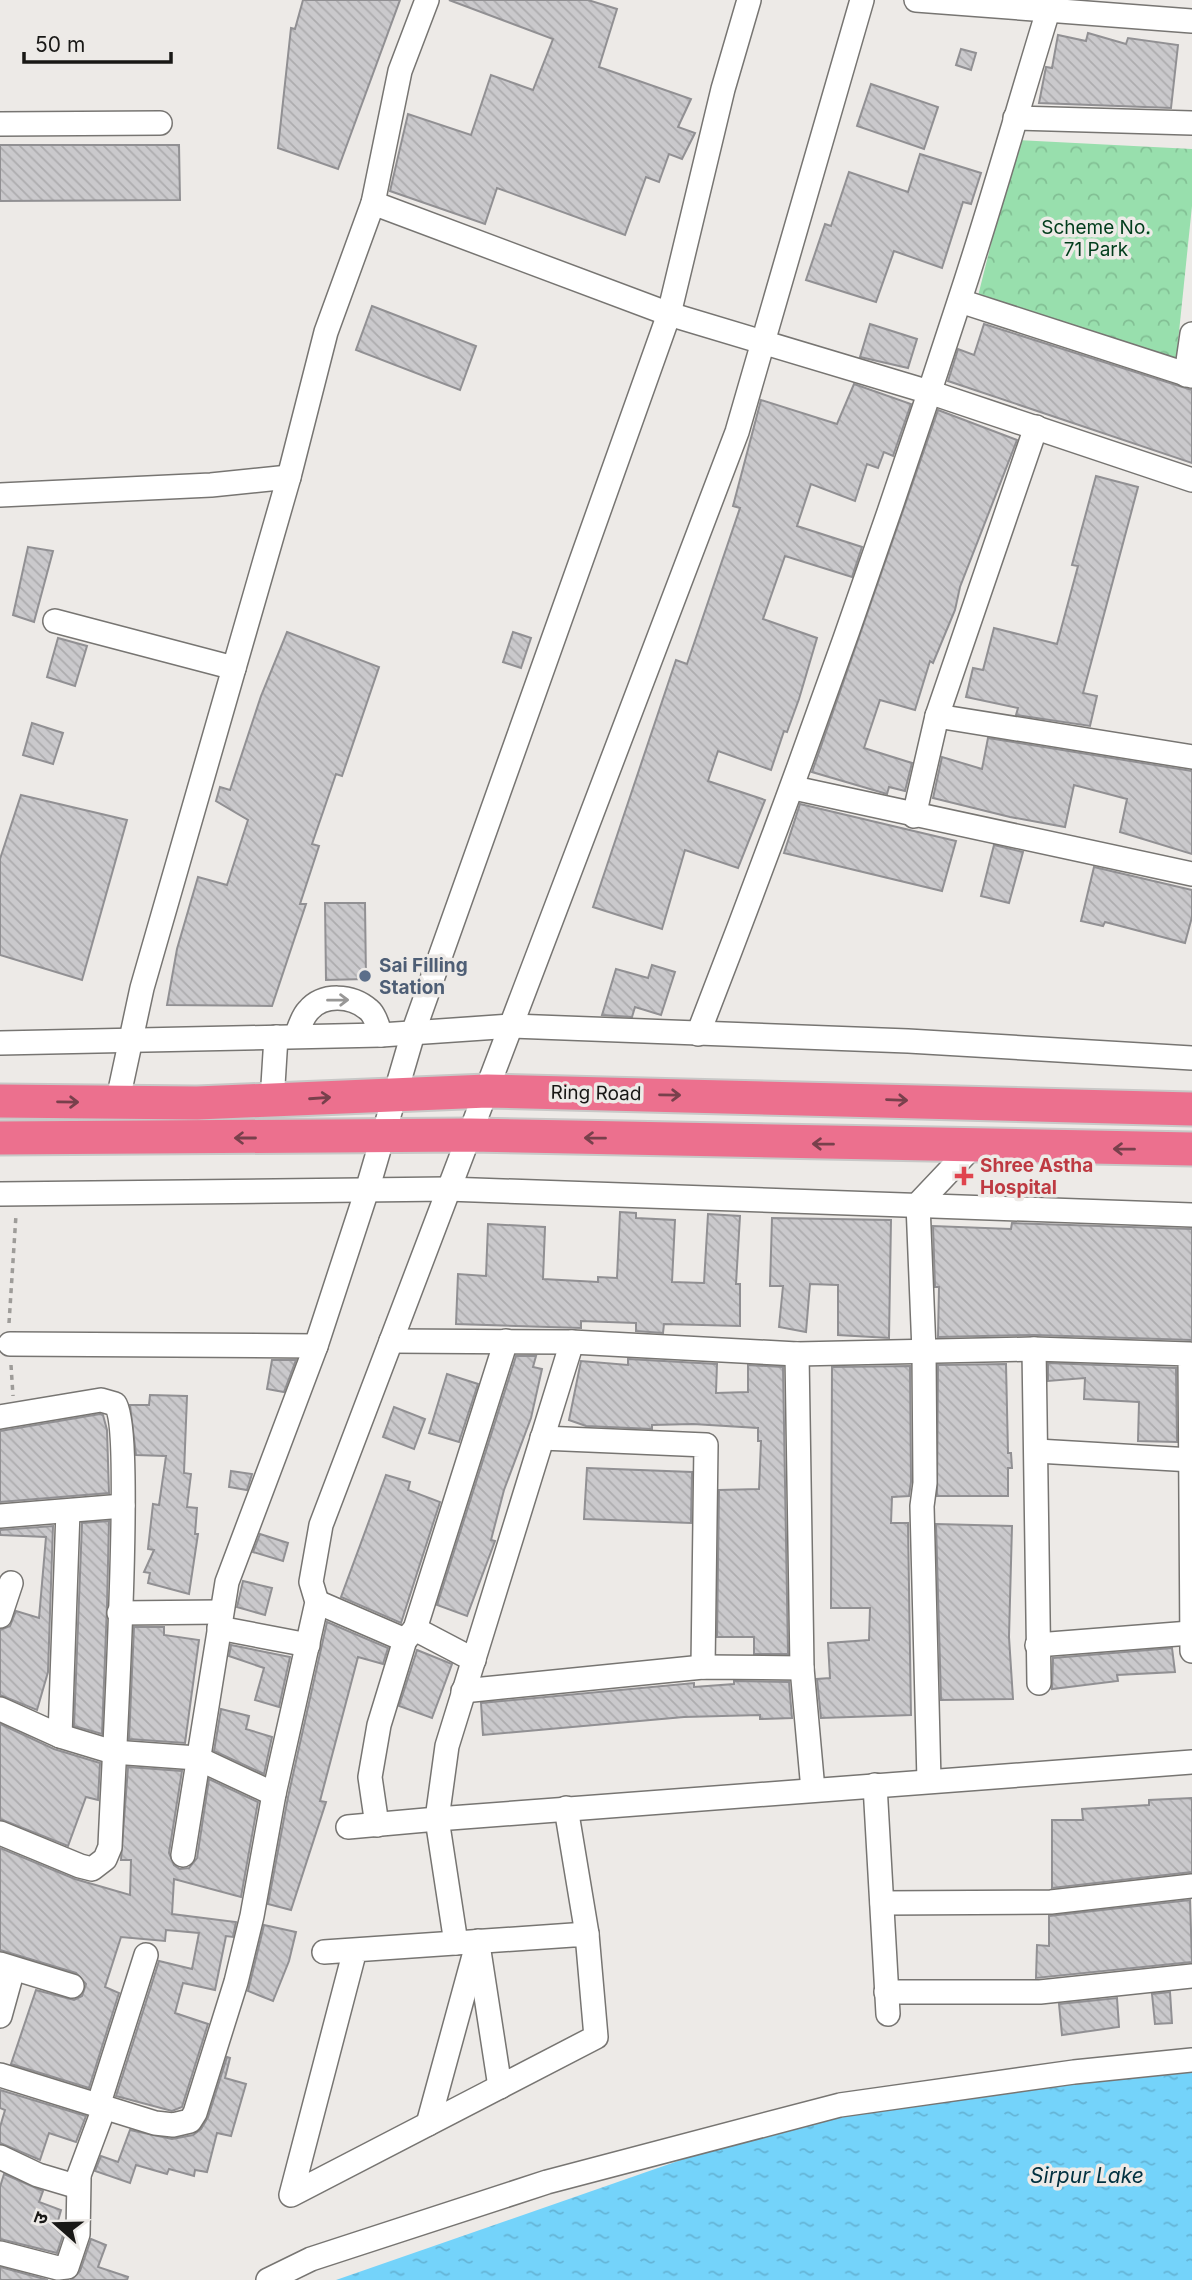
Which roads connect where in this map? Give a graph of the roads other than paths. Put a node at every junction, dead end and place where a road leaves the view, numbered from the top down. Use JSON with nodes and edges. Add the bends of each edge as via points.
{"nodes":[{"id":1,"x":427,"y":0,"type":"edge"},
{"id":2,"x":749,"y":0,"type":"edge"},
{"id":3,"x":862,"y":0,"type":"edge"},
{"id":4,"x":916,"y":0,"type":"edge"},
{"id":5,"x":1048,"y":11,"type":"junction"},
{"id":6,"x":1192,"y":21,"type":"edge"},
{"id":7,"x":1015,"y":118,"type":"junction"},
{"id":8,"x":160,"y":123,"type":"dead end"},
{"id":9,"x":1192,"y":123,"type":"edge"},
{"id":10,"x":0,"y":124,"type":"edge"},
{"id":11,"x":373,"y":204,"type":"junction"},
{"id":12,"x":960,"y":301,"type":"junction"},
{"id":13,"x":669,"y":314,"type":"junction"},
{"id":14,"x":1192,"y":334,"type":"edge"},
{"id":15,"x":760,"y":342,"type":"junction"},
{"id":16,"x":1189,"y":376,"type":"edge"},
{"id":17,"x":929,"y":392,"type":"junction"},
{"id":18,"x":1036,"y":427,"type":"junction"},
{"id":19,"x":289,"y":477,"type":"junction"},
{"id":20,"x":1192,"y":480,"type":"edge"},
{"id":21,"x":0,"y":495,"type":"edge"},
{"id":22,"x":55,"y":621,"type":"dead end"},
{"id":23,"x":234,"y":668,"type":"junction"},
{"id":24,"x":937,"y":716,"type":"junction"},
{"id":25,"x":1192,"y":757,"type":"edge"},
{"id":26,"x":794,"y":788,"type":"junction"},
{"id":27,"x":914,"y":816,"type":"junction"},
{"id":28,"x":1192,"y":874,"type":"edge"},
{"id":29,"x":512,"y":1026,"type":"junction"},
{"id":30,"x":414,"y":1030,"type":"junction"},
{"id":31,"x":698,"y":1034,"type":"junction"},
{"id":32,"x":382,"y":1035,"type":"junction"},
{"id":33,"x":286,"y":1037,"type":"junction"},
{"id":34,"x":131,"y":1039,"type":"junction"},
{"id":35,"x":0,"y":1043,"type":"edge"},
{"id":36,"x":1192,"y":1058,"type":"edge"},
{"id":37,"x":487,"y":1091,"type":"junction"},
{"id":38,"x":394,"y":1093,"type":"junction"},
{"id":39,"x":0,"y":1101,"type":"edge"},
{"id":40,"x":272,"y":1101,"type":"junction"},
{"id":41,"x":117,"y":1104,"type":"junction"},
{"id":42,"x":1192,"y":1109,"type":"edge"},
{"id":43,"x":470,"y":1135,"type":"junction"},
{"id":44,"x":0,"y":1138,"type":"edge"},
{"id":45,"x":382,"y":1138,"type":"junction"},
{"id":46,"x":972,"y":1147,"type":"junction"},
{"id":47,"x":1192,"y":1149,"type":"edge"},
{"id":48,"x":368,"y":1187,"type":"junction"},
{"id":49,"x":447,"y":1189,"type":"junction"},
{"id":50,"x":9,"y":1195,"type":"edge"},
{"id":51,"x":918,"y":1204,"type":"junction"},
{"id":52,"x":1192,"y":1215,"type":"edge"},
{"id":53,"x":391,"y":1341,"type":"junction"},
{"id":54,"x":506,"y":1341,"type":"junction"},
{"id":55,"x":572,"y":1342,"type":"junction"},
{"id":56,"x":10,"y":1344,"type":"road end"},
{"id":57,"x":316,"y":1346,"type":"junction"},
{"id":58,"x":1034,"y":1349,"type":"junction"},
{"id":59,"x":924,"y":1351,"type":"junction"},
{"id":60,"x":797,"y":1354,"type":"junction"},
{"id":61,"x":7,"y":1416,"type":"edge"},
{"id":62,"x":542,"y":1438,"type":"junction"},
{"id":63,"x":1037,"y":1451,"type":"junction"},
{"id":64,"x":1192,"y":1460,"type":"edge"},
{"id":65,"x":123,"y":1506,"type":"junction"},
{"id":66,"x":68,"y":1511,"type":"junction"},
{"id":67,"x":0,"y":1516,"type":"edge"},
{"id":68,"x":11,"y":1583,"type":"dead end"},
{"id":69,"x":317,"y":1602,"type":"junction"},
{"id":70,"x":119,"y":1613,"type":"junction"},
{"id":71,"x":0,"y":1616,"type":"edge"},
{"id":72,"x":220,"y":1620,"type":"junction"},
{"id":73,"x":410,"y":1634,"type":"junction"},
{"id":74,"x":1191,"y":1642,"type":"edge"},
{"id":75,"x":308,"y":1645,"type":"junction"},
{"id":76,"x":1037,"y":1645,"type":"junction"},
{"id":77,"x":474,"y":1660,"type":"junction"},
{"id":78,"x":703,"y":1667,"type":"junction"},
{"id":79,"x":802,"y":1668,"type":"junction"},
{"id":80,"x":1039,"y":1683,"type":"dead end"},
{"id":81,"x":463,"y":1691,"type":"junction"},
{"id":82,"x":0,"y":1709,"type":"edge"},
{"id":83,"x":60,"y":1736,"type":"junction"},
{"id":84,"x":113,"y":1752,"type":"junction"},
{"id":85,"x":197,"y":1758,"type":"junction"},
{"id":86,"x":1192,"y":1762,"type":"edge"},
{"id":87,"x":929,"y":1781,"type":"junction"},
{"id":88,"x":875,"y":1785,"type":"junction"},
{"id":89,"x":813,"y":1790,"type":"junction"},
{"id":90,"x":274,"y":1794,"type":"junction"},
{"id":91,"x":566,"y":1808,"type":"junction"},
{"id":92,"x":437,"y":1819,"type":"junction"},
{"id":93,"x":377,"y":1825,"type":"junction"},
{"id":94,"x":348,"y":1827,"type":"dead end"},
{"id":95,"x":0,"y":1833,"type":"edge"},
{"id":96,"x":183,"y":1854,"type":"dead end"},
{"id":97,"x":1192,"y":1886,"type":"edge"},
{"id":98,"x":881,"y":1903,"type":"junction"},
{"id":99,"x":587,"y":1934,"type":"junction"},
{"id":100,"x":467,"y":1942,"type":"junction"},
{"id":101,"x":355,"y":1950,"type":"junction"},
{"id":102,"x":324,"y":1952,"type":"dead end"},
{"id":103,"x":146,"y":1955,"type":"dead end"},
{"id":104,"x":6,"y":1966,"type":"edge"},
{"id":105,"x":1192,"y":1976,"type":"edge"},
{"id":106,"x":72,"y":1986,"type":"dead end"},
{"id":107,"x":0,"y":2017,"type":"edge"},
{"id":108,"x":1192,"y":2060,"type":"edge"},
{"id":109,"x":0,"y":2075,"type":"edge"},
{"id":110,"x":500,"y":2087,"type":"junction"},
{"id":111,"x":101,"y":2107,"type":"junction"},
{"id":112,"x":428,"y":2124,"type":"junction"},
{"id":113,"x":0,"y":2157,"type":"edge"},
{"id":114,"x":79,"y":2179,"type":"junction"},
{"id":115,"x":0,"y":2252,"type":"edge"},
{"id":116,"x":268,"y":2280,"type":"edge"}],
"edges":[{"from":1,"to":11,"type":"street","via":[[400,71]]},
{"from":2,"to":13,"type":"street"},
{"from":3,"to":15,"type":"street"},
{"from":4,"to":5,"type":"street"},
{"from":5,"to":6,"type":"street"},
{"from":5,"to":7,"type":"street"},
{"from":7,"to":9,"type":"street"},
{"from":7,"to":12,"type":"street"},
{"from":8,"to":10,"type":"street"},
{"from":11,"to":13,"type":"street"},
{"from":11,"to":19,"type":"street","via":[[326,332]]},
{"from":12,"to":16,"type":"street"},
{"from":12,"to":17,"type":"street"},
{"from":13,"to":15,"type":"street"},
{"from":13,"to":30,"type":"street"},
{"from":14,"to":16,"type":"street"},
{"from":15,"to":17,"type":"street"},
{"from":15,"to":29,"type":"street","via":[[737,432]]},
{"from":17,"to":18,"type":"street"},
{"from":17,"to":26,"type":"street"},
{"from":18,"to":20,"type":"street"},
{"from":18,"to":24,"type":"street"},
{"from":19,"to":21,"type":"street"},
{"from":19,"to":23,"type":"street"},
{"from":22,"to":23,"type":"street"},
{"from":23,"to":34,"type":"street"},
{"from":24,"to":25,"type":"street"},
{"from":24,"to":27,"type":"street"},
{"from":26,"to":27,"type":"street"},
{"from":26,"to":31,"type":"street"},
{"from":27,"to":28,"type":"street"},
{"from":29,"to":30,"type":"street"},
{"from":29,"to":31,"type":"street"},
{"from":29,"to":37,"type":"street"},
{"from":30,"to":32,"type":"street"},
{"from":30,"to":38,"type":"street"},
{"from":31,"to":36,"type":"street"},
{"from":32,"to":33,"type":"street"},
{"from":33,"to":32,"type":"street","one_way":true,"via":[[307,1011],[337,997],[355,1000],[371,1011]]},
{"from":33,"to":34,"type":"street"},
{"from":33,"to":40,"type":"street"},
{"from":34,"to":35,"type":"street"},
{"from":34,"to":41,"type":"street"},
{"from":37,"to":38,"type":"highway","name":"Ring Road"},
{"from":37,"to":42,"type":"highway","name":"Ring Road","one_way":true},
{"from":37,"to":43,"type":"street"},
{"from":40,"to":38,"type":"highway","name":"Ring Road","one_way":true},
{"from":38,"to":45,"type":"street"},
{"from":39,"to":41,"type":"highway","name":"Ring Road","one_way":true},
{"from":40,"to":41,"type":"highway","name":"Ring Road"},
{"from":43,"to":45,"type":"highway"},
{"from":46,"to":43,"type":"highway","one_way":true},
{"from":43,"to":49,"type":"street"},
{"from":45,"to":44,"type":"highway","one_way":true},
{"from":45,"to":48,"type":"street"},
{"from":47,"to":46,"type":"highway","one_way":true},
{"from":46,"to":51,"type":"street"},
{"from":48,"to":49,"type":"street"},
{"from":48,"to":50,"type":"street"},
{"from":48,"to":57,"type":"street"},
{"from":49,"to":51,"type":"street"},
{"from":49,"to":53,"type":"street"},
{"from":51,"to":52,"type":"street"},
{"from":51,"to":59,"type":"street"},
{"from":53,"to":54,"type":"street"},
{"from":53,"to":69,"type":"street","via":[[321,1525],[310,1582]]},
{"from":54,"to":55,"type":"street"},
{"from":54,"to":73,"type":"street"},
{"from":55,"to":60,"type":"street"},
{"from":55,"to":62,"type":"street"},
{"from":56,"to":57,"type":"street"},
{"from":57,"to":72,"type":"street","via":[[227,1581]]},
{"from":58,"to":59,"type":"street"},
{"from":58,"to":63,"type":"street"},
{"from":58,"to":64,"type":"street","via":[[1190,1354]]},
{"from":59,"to":60,"type":"street"},
{"from":59,"to":87,"type":"street","via":[[922,1506]]},
{"from":60,"to":79,"type":"street"},
{"from":61,"to":65,"type":"street","via":[[101,1400],[115,1404],[120,1419]]},
{"from":62,"to":77,"type":"street"},
{"from":62,"to":78,"type":"street","via":[[706,1445]]},
{"from":63,"to":64,"type":"street"},
{"from":63,"to":76,"type":"street"},
{"from":64,"to":74,"type":"street"},
{"from":65,"to":66,"type":"street"},
{"from":65,"to":70,"type":"street"},
{"from":66,"to":67,"type":"street"},
{"from":66,"to":83,"type":"street"},
{"from":68,"to":71,"type":"street"},
{"from":69,"to":73,"type":"street"},
{"from":69,"to":75,"type":"street"},
{"from":70,"to":72,"type":"street"},
{"from":70,"to":84,"type":"street"},
{"from":72,"to":75,"type":"street"},
{"from":72,"to":85,"type":"street"},
{"from":73,"to":77,"type":"street"},
{"from":73,"to":93,"type":"street","via":[[379,1725],[370,1777]]},
{"from":74,"to":76,"type":"street"},
{"from":75,"to":90,"type":"street"},
{"from":76,"to":80,"type":"street"},
{"from":77,"to":81,"type":"street"},
{"from":78,"to":79,"type":"street"},
{"from":78,"to":81,"type":"street"},
{"from":79,"to":89,"type":"street"},
{"from":81,"to":92,"type":"street","via":[[447,1746]]},
{"from":82,"to":83,"type":"street"},
{"from":83,"to":84,"type":"street"},
{"from":84,"to":85,"type":"street"},
{"from":84,"to":95,"type":"street","via":[[110,1847],[99,1865],[92,1869],[80,1866]]},
{"from":85,"to":90,"type":"street"},
{"from":85,"to":96,"type":"street"},
{"from":86,"to":87,"type":"street"},
{"from":87,"to":88,"type":"street"},
{"from":88,"to":89,"type":"street"},
{"from":88,"to":98,"type":"street"},
{"from":89,"to":91,"type":"street"},
{"from":90,"to":111,"type":"street","via":[[236,1982],[195,2113],[190,2121],[173,2125]]},
{"from":91,"to":92,"type":"street"},
{"from":91,"to":99,"type":"street"},
{"from":92,"to":93,"type":"street"},
{"from":92,"to":100,"type":"street"},
{"from":93,"to":94,"type":"street"},
{"from":97,"to":98,"type":"street","via":[[1051,1902]]},
{"from":98,"to":105,"type":"street","via":[[887,2003]]},
{"from":99,"to":100,"type":"street"},
{"from":99,"to":110,"type":"street","via":[[596,2037]]},
{"from":100,"to":101,"type":"street"},
{"from":100,"to":110,"type":"street"},
{"from":100,"to":112,"type":"street"},
{"from":101,"to":102,"type":"street"},
{"from":101,"to":112,"type":"street","via":[[291,2195]]},
{"from":103,"to":111,"type":"street"},
{"from":104,"to":106,"type":"street"},
{"from":104,"to":107,"type":"street"},
{"from":108,"to":116,"type":"street","via":[[839,2105],[547,2182],[311,2259]]},
{"from":109,"to":111,"type":"street"},
{"from":110,"to":112,"type":"street"},
{"from":111,"to":114,"type":"street"},
{"from":113,"to":114,"type":"street","via":[[72,2187]]},
{"from":114,"to":115,"type":"street","via":[[78,2234],[67,2267]]}]}
